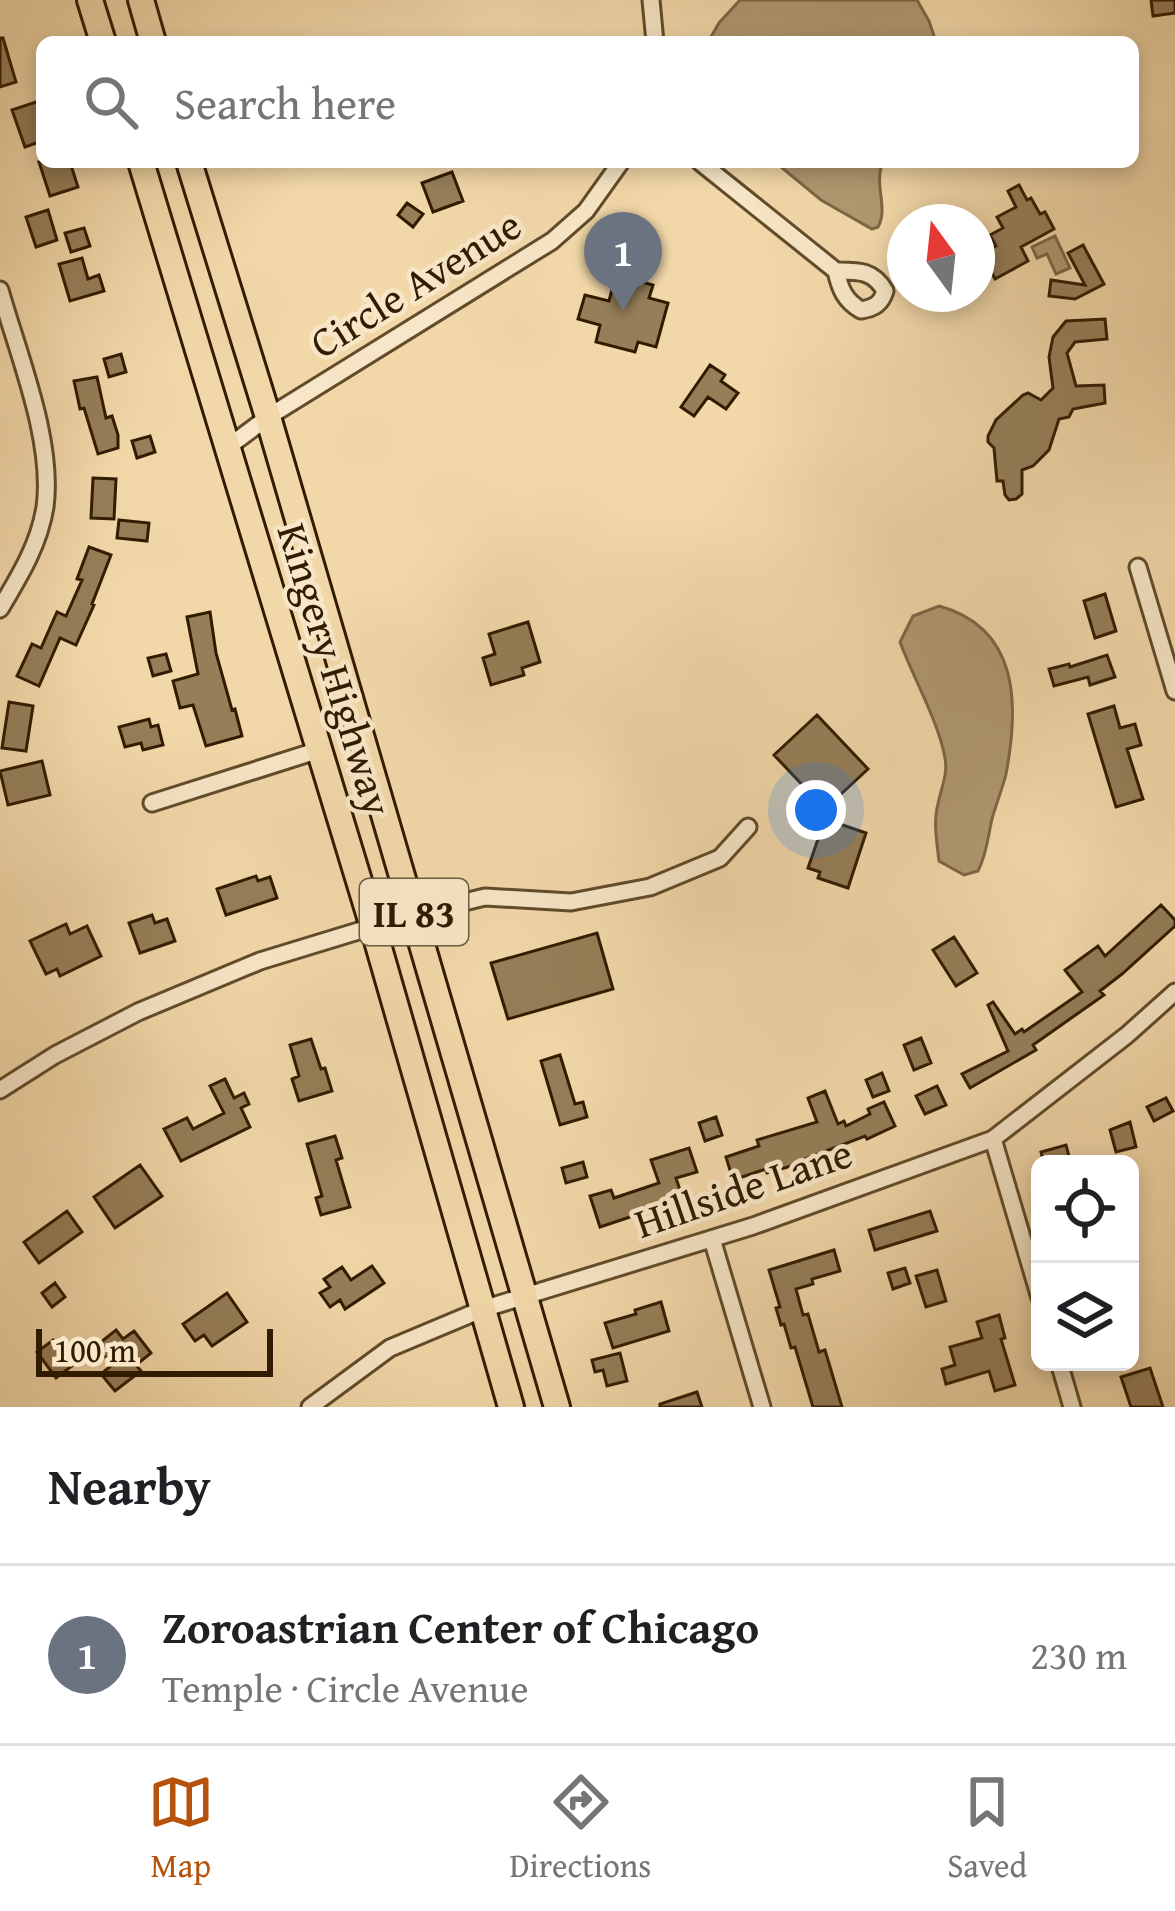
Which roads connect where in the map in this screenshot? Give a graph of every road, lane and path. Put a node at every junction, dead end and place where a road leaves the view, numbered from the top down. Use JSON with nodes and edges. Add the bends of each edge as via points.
{"nodes":[{"id":1,"x":90,"y":0,"type":"edge"},
{"id":2,"x":141,"y":0,"type":"edge"},
{"id":3,"x":650,"y":0,"type":"edge"},
{"id":4,"x":102,"y":36,"type":"edge"},
{"id":5,"x":151,"y":36,"type":"edge"},
{"id":6,"x":654,"y":36,"type":"edge"},
{"id":7,"x":143,"y":168,"type":"edge"},
{"id":8,"x":191,"y":168,"type":"edge"},
{"id":9,"x":617,"y":168,"type":"edge"},
{"id":10,"x":707,"y":168,"type":"edge"},
{"id":11,"x":836,"y":271,"type":"dead end"},
{"id":12,"x":0,"y":290,"type":"edge"},
{"id":13,"x":7,"y":342,"type":"edge"},
{"id":14,"x":268,"y":417,"type":"junction"},
{"id":15,"x":229,"y":447,"type":"junction"},
{"id":16,"x":1138,"y":567,"type":"dead end"},
{"id":17,"x":0,"y":609,"type":"edge"},
{"id":18,"x":1175,"y":692,"type":"edge"},
{"id":19,"x":319,"y":750,"type":"junction"},
{"id":20,"x":152,"y":803,"type":"dead end"},
{"id":21,"x":748,"y":827,"type":"dead end"},
{"id":22,"x":414,"y":914,"type":"junction"},
{"id":23,"x":373,"y":927,"type":"junction"},
{"id":24,"x":1175,"y":992,"type":"edge"},
{"id":25,"x":0,"y":1090,"type":"edge"},
{"id":26,"x":993,"y":1139,"type":"junction"},
{"id":27,"x":712,"y":1239,"type":"junction"},
{"id":28,"x":1031,"y":1268,"type":"edge"},
{"id":29,"x":524,"y":1296,"type":"junction"},
{"id":30,"x":483,"y":1310,"type":"junction"},
{"id":31,"x":1062,"y":1371,"type":"edge"},
{"id":32,"x":310,"y":1407,"type":"edge"},
{"id":33,"x":511,"y":1407,"type":"edge"},
{"id":34,"x":556,"y":1407,"type":"edge"},
{"id":35,"x":762,"y":1407,"type":"edge"},
{"id":36,"x":1072,"y":1407,"type":"edge"}],
"edges":[{"from":1,"to":4,"type":"main road"},
{"from":2,"to":5,"type":"main road"},
{"from":3,"to":6,"type":"street"},
{"from":7,"to":15,"type":"main road","name":"Kingery Highway","number":"IL 83"},
{"from":8,"to":14,"type":"main road","name":"Kingery Highway","number":"IL 83"},
{"from":9,"to":14,"type":"street","name":"Circle Avenue","via":[[552,241]]},
{"from":10,"to":11,"type":"street"},
{"from":12,"to":13,"type":"street"},
{"from":13,"to":17,"type":"street","via":[[41,432],[46,488],[25,568]]},
{"from":14,"to":15,"type":"street","name":"Circle Avenue"},
{"from":14,"to":22,"type":"main road","name":"Kingery Highway","number":"IL 83"},
{"from":15,"to":19,"type":"main road","name":"Kingery Highway","number":"IL 83"},
{"from":16,"to":18,"type":"street"},
{"from":19,"to":20,"type":"street"},
{"from":19,"to":23,"type":"main road","name":"Kingery Highway","number":"IL 83"},
{"from":21,"to":22,"type":"street","via":[[720,858],[650,887],[571,902],[484,897]]},
{"from":22,"to":23,"type":"street"},
{"from":22,"to":29,"type":"main road","name":"Kingery Highway","number":"IL 83"},
{"from":23,"to":25,"type":"street","via":[[159,1002]]},
{"from":23,"to":30,"type":"main road","name":"Kingery Highway","number":"IL 83"},
{"from":24,"to":26,"type":"street","name":"Hillside Lane"},
{"from":26,"to":27,"type":"street","name":"Hillside Lane"},
{"from":26,"to":28,"type":"street"},
{"from":27,"to":29,"type":"street","name":"Hillside Lane"},
{"from":27,"to":35,"type":"street"},
{"from":29,"to":30,"type":"street","name":"Hillside Lane"},
{"from":29,"to":34,"type":"main road","name":"Kingery Highway","number":"IL 83"},
{"from":30,"to":32,"type":"street","name":"Hillside Lane","via":[[390,1348]]},
{"from":30,"to":33,"type":"main road","name":"Kingery Highway","number":"IL 83"},
{"from":31,"to":36,"type":"street"}]}
